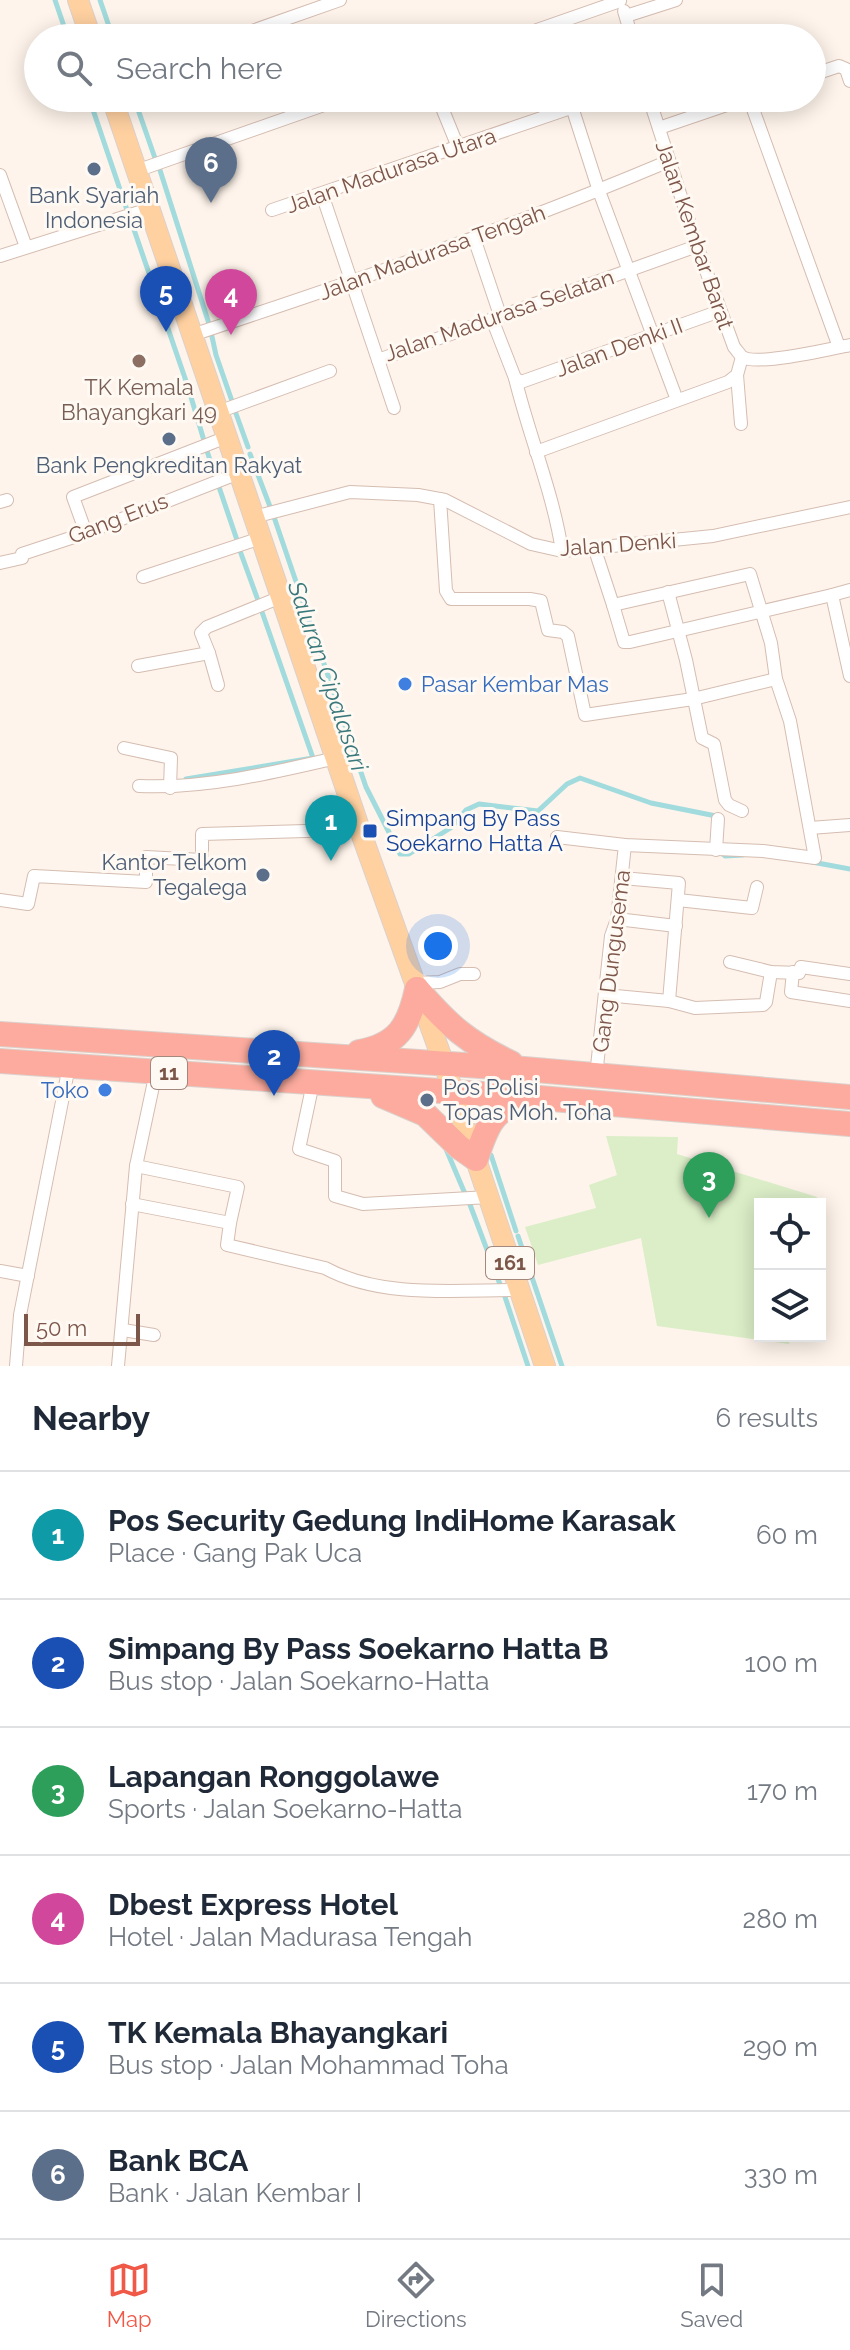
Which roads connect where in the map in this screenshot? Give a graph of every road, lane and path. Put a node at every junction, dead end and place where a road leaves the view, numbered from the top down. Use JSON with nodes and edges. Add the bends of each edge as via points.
{"nodes":[{"id":1,"x":78,"y":0,"type":"edge"},
{"id":2,"x":340,"y":0,"type":"edge"},
{"id":3,"x":620,"y":0,"type":"edge"},
{"id":4,"x":676,"y":0,"type":"edge"},
{"id":5,"x":626,"y":16,"type":"junction"},
{"id":6,"x":86,"y":24,"type":"edge"},
{"id":7,"x":272,"y":24,"type":"edge"},
{"id":8,"x":553,"y":24,"type":"edge"},
{"id":9,"x":628,"y":24,"type":"edge"},
{"id":10,"x":826,"y":71,"type":"edge"},
{"id":11,"x":850,"y":81,"type":"edge"},
{"id":12,"x":117,"y":112,"type":"edge"},
{"id":13,"x":304,"y":112,"type":"edge"},
{"id":14,"x":444,"y":112,"type":"edge"},
{"id":15,"x":558,"y":112,"type":"edge"},
{"id":16,"x":574,"y":112,"type":"edge"},
{"id":17,"x":654,"y":112,"type":"edge"},
{"id":18,"x":706,"y":112,"type":"edge"},
{"id":19,"x":753,"y":112,"type":"edge"},
{"id":20,"x":659,"y":128,"type":"junction"},
{"id":21,"x":458,"y":147,"type":"junction"},
{"id":22,"x":669,"y":161,"type":"junction"},
{"id":23,"x":136,"y":171,"type":"junction"},
{"id":24,"x":0,"y":175,"type":"edge"},
{"id":25,"x":599,"y":191,"type":"junction"},
{"id":26,"x":322,"y":194,"type":"junction"},
{"id":27,"x":149,"y":209,"type":"junction"},
{"id":28,"x":272,"y":210,"type":"dead end"},
{"id":29,"x":474,"y":238,"type":"junction"},
{"id":30,"x":697,"y":246,"type":"junction"},
{"id":31,"x":26,"y":247,"type":"junction"},
{"id":32,"x":0,"y":256,"type":"edge"},
{"id":33,"x":630,"y":270,"type":"junction"},
{"id":34,"x":351,"y":282,"type":"junction"},
{"id":35,"x":720,"y":311,"type":"junction"},
{"id":36,"x":496,"y":317,"type":"junction"},
{"id":37,"x":654,"y":334,"type":"junction"},
{"id":38,"x":192,"y":335,"type":"junction"},
{"id":39,"x":844,"y":346,"type":"edge"},
{"id":40,"x":742,"y":357,"type":"junction"},
{"id":41,"x":378,"y":360,"type":"junction"},
{"id":42,"x":330,"y":371,"type":"dead end"},
{"id":43,"x":737,"y":375,"type":"junction"},
{"id":44,"x":517,"y":380,"type":"junction"},
{"id":45,"x":677,"y":400,"type":"junction"},
{"id":46,"x":394,"y":408,"type":"dead end"},
{"id":47,"x":218,"y":412,"type":"junction"},
{"id":48,"x":741,"y":424,"type":"dead end"},
{"id":49,"x":227,"y":437,"type":"junction"},
{"id":50,"x":536,"y":452,"type":"junction"},
{"id":51,"x":239,"y":473,"type":"junction"},
{"id":52,"x":440,"y":499,"type":"junction"},
{"id":53,"x":850,"y":507,"type":"edge"},
{"id":54,"x":267,"y":513,"type":"junction"},
{"id":55,"x":86,"y":533,"type":"junction"},
{"id":56,"x":261,"y":538,"type":"junction"},
{"id":57,"x":595,"y":550,"type":"junction"},
{"id":58,"x":562,"y":551,"type":"junction"},
{"id":59,"x":0,"y":563,"type":"edge"},
{"id":60,"x":143,"y":577,"type":"dead end"},
{"id":61,"x":850,"y":590,"type":"edge"},
{"id":62,"x":668,"y":592,"type":"junction"},
{"id":63,"x":832,"y":595,"type":"junction"},
{"id":64,"x":281,"y":597,"type":"junction"},
{"id":65,"x":613,"y":605,"type":"junction"},
{"id":66,"x":762,"y":613,"type":"junction"},
{"id":67,"x":679,"y":630,"type":"junction"},
{"id":68,"x":209,"y":653,"type":"junction"},
{"id":69,"x":848,"y":662,"type":"edge"},
{"id":70,"x":138,"y":666,"type":"dead end"},
{"id":71,"x":850,"y":676,"type":"edge"},
{"id":72,"x":776,"y":679,"type":"junction"},
{"id":73,"x":218,"y":685,"type":"dead end"},
{"id":74,"x":693,"y":699,"type":"junction"},
{"id":75,"x":124,"y":748,"type":"dead end"},
{"id":76,"x":336,"y":758,"type":"junction"},
{"id":77,"x":139,"y":786,"type":"dead end"},
{"id":78,"x":170,"y":788,"type":"junction"},
{"id":79,"x":742,"y":811,"type":"dead end"},
{"id":80,"x":718,"y":819,"type":"dead end"},
{"id":81,"x":850,"y":825,"type":"edge"},
{"id":82,"x":359,"y":827,"type":"junction"},
{"id":83,"x":810,"y":828,"type":"junction"},
{"id":84,"x":557,"y":837,"type":"dead end"},
{"id":85,"x":625,"y":845,"type":"junction"},
{"id":86,"x":719,"y":850,"type":"junction"},
{"id":87,"x":622,"y":878,"type":"junction"},
{"id":88,"x":757,"y":887,"type":"dead end"},
{"id":89,"x":0,"y":900,"type":"edge"},
{"id":90,"x":678,"y":900,"type":"junction"},
{"id":91,"x":617,"y":919,"type":"junction"},
{"id":92,"x":676,"y":926,"type":"junction"},
{"id":93,"x":730,"y":962,"type":"dead end"},
{"id":94,"x":771,"y":972,"type":"junction"},
{"id":95,"x":793,"y":972,"type":"junction"},
{"id":96,"x":474,"y":974,"type":"dead end"},
{"id":97,"x":850,"y":974,"type":"edge"},
{"id":98,"x":416,"y":986,"type":"junction"},
{"id":99,"x":605,"y":995,"type":"junction"},
{"id":100,"x":669,"y":1001,"type":"junction"},
{"id":101,"x":850,"y":1001,"type":"edge"},
{"id":102,"x":0,"y":1034,"type":"edge"},
{"id":103,"x":335,"y":1056,"type":"junction"},
{"id":104,"x":0,"y":1061,"type":"edge"},
{"id":105,"x":444,"y":1064,"type":"junction"},
{"id":106,"x":69,"y":1066,"type":"junction"},
{"id":107,"x":524,"y":1069,"type":"junction"},
{"id":108,"x":156,"y":1072,"type":"junction"},
{"id":109,"x":596,"y":1076,"type":"junction"},
{"id":110,"x":313,"y":1083,"type":"junction"},
{"id":111,"x":338,"y":1084,"type":"junction"},
{"id":112,"x":453,"y":1092,"type":"junction"},
{"id":113,"x":528,"y":1097,"type":"junction"},
{"id":114,"x":850,"y":1097,"type":"edge"},
{"id":115,"x":850,"y":1124,"type":"edge"},
{"id":116,"x":476,"y":1159,"type":"junction"},
{"id":117,"x":136,"y":1166,"type":"junction"},
{"id":118,"x":489,"y":1197,"type":"junction"},
{"id":119,"x":132,"y":1204,"type":"junction"},
{"id":120,"x":230,"y":1223,"type":"junction"},
{"id":121,"x":0,"y":1271,"type":"edge"},
{"id":122,"x":28,"y":1276,"type":"junction"},
{"id":123,"x":520,"y":1290,"type":"junction"},
{"id":124,"x":123,"y":1330,"type":"junction"},
{"id":125,"x":154,"y":1335,"type":"dead end"},
{"id":126,"x":16,"y":1366,"type":"edge"},
{"id":127,"x":118,"y":1366,"type":"edge"},
{"id":128,"x":545,"y":1366,"type":"edge"}],
"edges":[{"from":1,"to":6,"type":"main road"},
{"from":2,"to":7,"type":"street"},
{"from":3,"to":5,"type":"street"},
{"from":3,"to":8,"type":"street"},
{"from":4,"to":5,"type":"street"},
{"from":5,"to":9,"type":"street"},
{"from":10,"to":11,"type":"street","via":[[843,66]]},
{"from":12,"to":23,"type":"main road","number":"161"},
{"from":13,"to":23,"type":"street"},
{"from":14,"to":21,"type":"street"},
{"from":15,"to":21,"type":"street","name":"Jalan Madurasa Utara"},
{"from":16,"to":25,"type":"street"},
{"from":17,"to":20,"type":"street","name":"Jalan Kembar Barat"},
{"from":18,"to":20,"type":"street"},
{"from":19,"to":39,"type":"street"},
{"from":20,"to":22,"type":"street","name":"Jalan Kembar Barat"},
{"from":21,"to":26,"type":"street","name":"Jalan Madurasa Utara"},
{"from":22,"to":25,"type":"street","name":"Jalan Madurasa Tengah"},
{"from":22,"to":30,"type":"street","name":"Jalan Kembar Barat"},
{"from":23,"to":27,"type":"main road","number":"161"},
{"from":24,"to":31,"type":"street"},
{"from":25,"to":29,"type":"street","name":"Jalan Madurasa Tengah"},
{"from":25,"to":33,"type":"street"},
{"from":26,"to":28,"type":"street","name":"Jalan Madurasa Utara"},
{"from":26,"to":34,"type":"street","name":"Jalan Madurasa Selatan"},
{"from":27,"to":31,"type":"street"},
{"from":27,"to":38,"type":"main road","number":"161"},
{"from":29,"to":34,"type":"street","name":"Jalan Madurasa Tengah"},
{"from":29,"to":36,"type":"street"},
{"from":30,"to":33,"type":"street","name":"Jalan Madurasa Selatan"},
{"from":30,"to":35,"type":"street","name":"Jalan Kembar Barat"},
{"from":31,"to":32,"type":"street"},
{"from":33,"to":36,"type":"street","name":"Jalan Madurasa Selatan"},
{"from":33,"to":37,"type":"street"},
{"from":34,"to":38,"type":"street","name":"Jalan Madurasa Tengah"},
{"from":34,"to":41,"type":"street","name":"Jalan Madurasa Selatan"},
{"from":35,"to":37,"type":"street","name":"Jalan Denki II"},
{"from":35,"to":40,"type":"street","name":"Jalan Kembar Barat"},
{"from":36,"to":41,"type":"street","name":"Jalan Madurasa Selatan"},
{"from":36,"to":44,"type":"street"},
{"from":37,"to":44,"type":"street","name":"Jalan Denki II"},
{"from":37,"to":45,"type":"street"},
{"from":38,"to":47,"type":"main road","number":"161"},
{"from":39,"to":40,"type":"street","name":"Jalan Kembar Barat","via":[[776,358]]},
{"from":40,"to":43,"type":"street"},
{"from":41,"to":46,"type":"street"},
{"from":42,"to":47,"type":"street"},
{"from":43,"to":45,"type":"street"},
{"from":43,"to":48,"type":"street"},
{"from":44,"to":50,"type":"street"},
{"from":45,"to":50,"type":"street"},
{"from":47,"to":49,"type":"main road","number":"161"},
{"from":49,"to":51,"type":"main road","number":"161"},
{"from":49,"to":55,"type":"street","via":[[73,497]]},
{"from":50,"to":58,"type":"street"},
{"from":51,"to":54,"type":"main road","number":"161"},
{"from":51,"to":55,"type":"street","name":"Gang Erus"},
{"from":52,"to":54,"type":"street","name":"Jalan Denki","via":[[350,492]]},
{"from":52,"to":58,"type":"street","name":"Jalan Denki","via":[[531,544]]},
{"from":52,"to":74,"type":"street","via":[[449,597],[541,601],[548,630],[568,636],[585,715]]},
{"from":53,"to":57,"type":"street","name":"Jalan Denki","via":[[713,536]]},
{"from":54,"to":56,"type":"main road","number":"161"},
{"from":55,"to":59,"type":"street","name":"Gang Erus"},
{"from":56,"to":60,"type":"street"},
{"from":56,"to":64,"type":"main road","number":"161"},
{"from":57,"to":58,"type":"street","name":"Jalan Denki"},
{"from":57,"to":65,"type":"street"},
{"from":61,"to":63,"type":"street"},
{"from":62,"to":65,"type":"street"},
{"from":62,"to":66,"type":"street","via":[[749,573]]},
{"from":62,"to":67,"type":"street"},
{"from":63,"to":66,"type":"street"},
{"from":63,"to":69,"type":"street"},
{"from":64,"to":68,"type":"street","via":[[207,627],[201,633]]},
{"from":64,"to":76,"type":"main road","number":"161"},
{"from":65,"to":67,"type":"street","via":[[624,642]]},
{"from":66,"to":67,"type":"street"},
{"from":66,"to":72,"type":"street"},
{"from":67,"to":74,"type":"street"},
{"from":68,"to":70,"type":"street"},
{"from":68,"to":73,"type":"street"},
{"from":69,"to":71,"type":"street"},
{"from":72,"to":74,"type":"street"},
{"from":72,"to":83,"type":"street","via":[[790,721]]},
{"from":74,"to":79,"type":"street","via":[[702,738],[714,744],[725,800]]},
{"from":75,"to":78,"type":"street","via":[[171,758]]},
{"from":76,"to":78,"type":"street"},
{"from":76,"to":82,"type":"main road","number":"161"},
{"from":77,"to":78,"type":"street"},
{"from":80,"to":86,"type":"street"},
{"from":81,"to":83,"type":"street"},
{"from":82,"to":89,"type":"street","via":[[202,834],[202,860],[146,857],[146,882],[34,876],[28,904]]},
{"from":82,"to":98,"type":"main road","number":"161"},
{"from":83,"to":86,"type":"street","via":[[815,858]]},
{"from":84,"to":85,"type":"street"},
{"from":85,"to":86,"type":"street"},
{"from":85,"to":87,"type":"street","name":"Gang Dungusema"},
{"from":87,"to":90,"type":"street","via":[[679,883]]},
{"from":87,"to":91,"type":"street","name":"Gang Dungusema"},
{"from":88,"to":90,"type":"street","via":[[752,908]]},
{"from":90,"to":92,"type":"street"},
{"from":91,"to":92,"type":"street"},
{"from":91,"to":99,"type":"street","name":"Gang Dungusema"},
{"from":92,"to":100,"type":"street"},
{"from":93,"to":94,"type":"street"},
{"from":94,"to":95,"type":"street"},
{"from":94,"to":100,"type":"street","via":[[763,1005],[695,1008]]},
{"from":95,"to":97,"type":"street","via":[[799,973],[801,967]]},
{"from":95,"to":101,"type":"street","via":[[791,992]]},
{"from":96,"to":98,"type":"street"},
{"from":98,"to":103,"type":"highway","via":[[408,1018],[395,1038],[370,1050]]},
{"from":98,"to":105,"type":"main road","number":"161"},
{"from":98,"to":107,"type":"highway","via":[[466,1040]]},
{"from":99,"to":100,"type":"street"},
{"from":99,"to":109,"type":"street","name":"Gang Dungusema"},
{"from":102,"to":103,"type":"highway","number":"11"},
{"from":103,"to":105,"type":"highway","number":"11"},
{"from":104,"to":106,"type":"highway","number":"11"},
{"from":105,"to":107,"type":"highway","number":"11"},
{"from":105,"to":112,"type":"main road","number":"161"},
{"from":106,"to":108,"type":"highway","number":"11"},
{"from":106,"to":122,"type":"street"},
{"from":107,"to":109,"type":"highway","number":"11"},
{"from":108,"to":110,"type":"highway","number":"11"},
{"from":108,"to":117,"type":"street"},
{"from":109,"to":114,"type":"highway","number":"11"},
{"from":110,"to":111,"type":"highway","number":"11"},
{"from":110,"to":118,"type":"street","via":[[299,1149],[335,1161],[335,1196],[363,1204]]},
{"from":111,"to":112,"type":"highway","number":"11"},
{"from":111,"to":116,"type":"highway","via":[[412,1106]]},
{"from":112,"to":113,"type":"highway","number":"11"},
{"from":112,"to":116,"type":"main road","number":"161"},
{"from":113,"to":115,"type":"highway","number":"11"},
{"from":113,"to":116,"type":"highway","via":[[495,1115]]},
{"from":116,"to":118,"type":"main road","number":"161"},
{"from":117,"to":119,"type":"street"},
{"from":117,"to":120,"type":"street","via":[[238,1187]]},
{"from":118,"to":123,"type":"main road","number":"161"},
{"from":119,"to":120,"type":"street"},
{"from":119,"to":124,"type":"street"},
{"from":120,"to":123,"type":"street","via":[[227,1245],[375,1285]]},
{"from":121,"to":122,"type":"street"},
{"from":122,"to":126,"type":"street"},
{"from":123,"to":128,"type":"main road","number":"161"},
{"from":124,"to":125,"type":"street"},
{"from":124,"to":127,"type":"street"}]}
